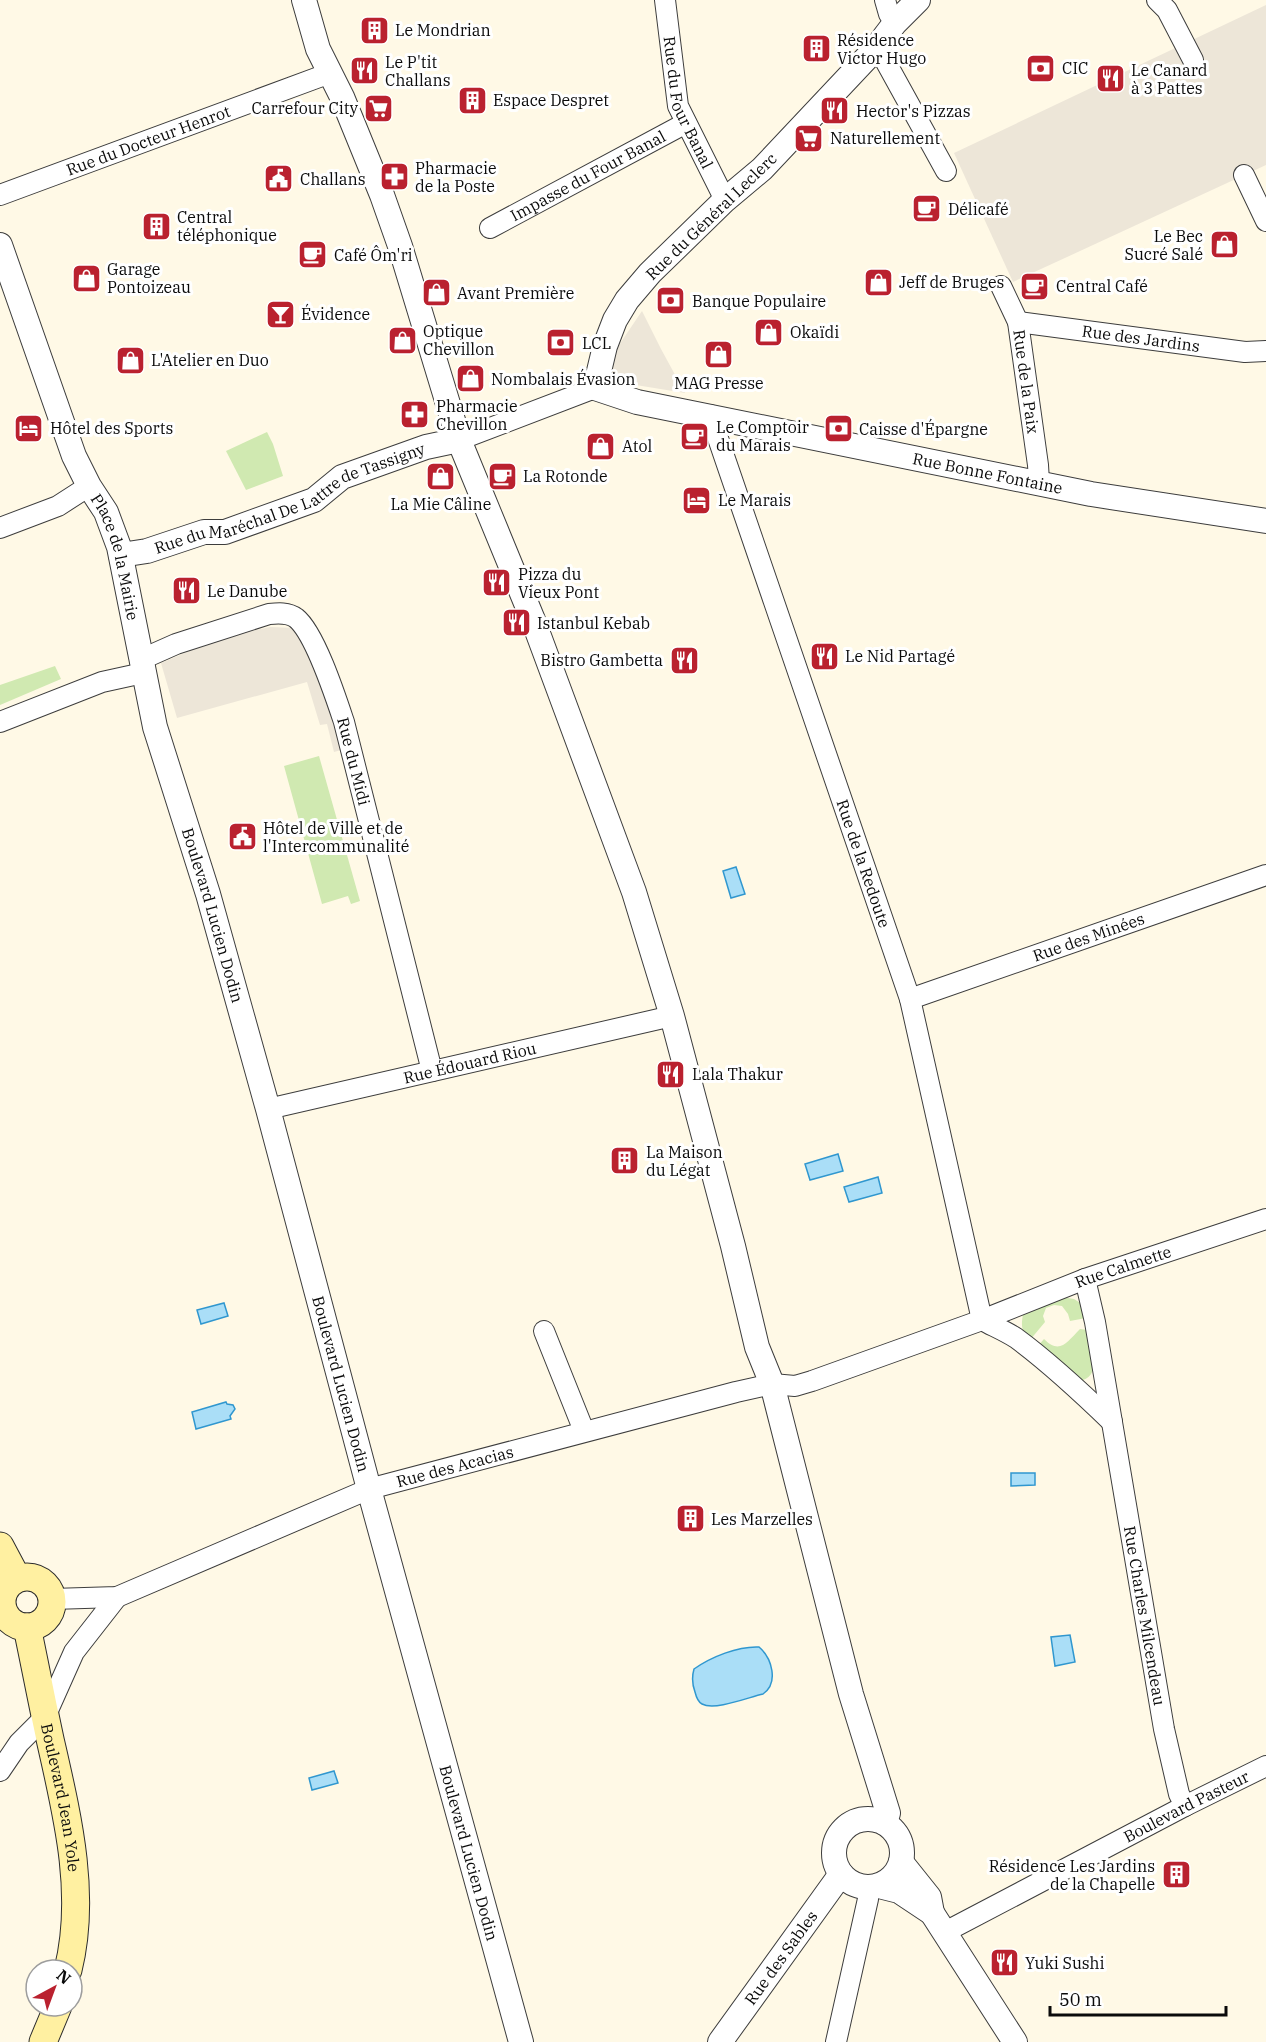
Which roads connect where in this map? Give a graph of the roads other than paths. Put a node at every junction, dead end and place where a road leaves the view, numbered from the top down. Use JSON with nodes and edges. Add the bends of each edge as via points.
{"nodes":[{"id":1,"x":304,"y":0,"type":"edge"},
{"id":2,"x":665,"y":0,"type":"edge"},
{"id":3,"x":885,"y":0,"type":"edge"},
{"id":4,"x":918,"y":0,"type":"edge"},
{"id":5,"x":1156,"y":0,"type":"edge"},
{"id":6,"x":895,"y":23,"type":"junction"},
{"id":7,"x":878,"y":46,"type":"junction"},
{"id":8,"x":1193,"y":60,"type":"dead end"},
{"id":9,"x":330,"y":73,"type":"junction"},
{"id":10,"x":686,"y":123,"type":"junction"},
{"id":11,"x":946,"y":171,"type":"dead end"},
{"id":12,"x":1244,"y":175,"type":"dead end"},
{"id":13,"x":0,"y":195,"type":"edge"},
{"id":14,"x":724,"y":200,"type":"junction"},
{"id":15,"x":1266,"y":221,"type":"edge"},
{"id":16,"x":490,"y":228,"type":"dead end"},
{"id":17,"x":0,"y":245,"type":"edge"},
{"id":18,"x":1001,"y":286,"type":"dead end"},
{"id":19,"x":1018,"y":322,"type":"junction"},
{"id":20,"x":1266,"y":351,"type":"edge"},
{"id":21,"x":595,"y":388,"type":"junction"},
{"id":22,"x":710,"y":415,"type":"junction"},
{"id":23,"x":459,"y":440,"type":"junction"},
{"id":24,"x":1039,"y":482,"type":"junction"},
{"id":25,"x":89,"y":486,"type":"junction"},
{"id":26,"x":1266,"y":521,"type":"edge"},
{"id":27,"x":0,"y":528,"type":"edge"},
{"id":28,"x":120,"y":555,"type":"junction"},
{"id":29,"x":141,"y":666,"type":"junction"},
{"id":30,"x":0,"y":722,"type":"edge"},
{"id":31,"x":1266,"y":876,"type":"edge"},
{"id":32,"x":910,"y":999,"type":"junction"},
{"id":33,"x":672,"y":1017,"type":"junction"},
{"id":34,"x":432,"y":1071,"type":"junction"},
{"id":35,"x":268,"y":1109,"type":"junction"},
{"id":36,"x":1266,"y":1219,"type":"edge"},
{"id":37,"x":1085,"y":1279,"type":"junction"},
{"id":38,"x":982,"y":1320,"type":"junction"},
{"id":39,"x":544,"y":1331,"type":"dead end"},
{"id":40,"x":772,"y":1384,"type":"junction"},
{"id":41,"x":1112,"y":1422,"type":"junction"},
{"id":42,"x":584,"y":1431,"type":"junction"},
{"id":43,"x":369,"y":1489,"type":"junction"},
{"id":44,"x":0,"y":1546,"type":"edge"},
{"id":45,"x":16,"y":1578,"type":"junction"},
{"id":46,"x":117,"y":1598,"type":"junction"},
{"id":47,"x":52,"y":1599,"type":"junction"},
{"id":48,"x":27,"y":1627,"type":"junction"},
{"id":49,"x":45,"y":1717,"type":"junction"},
{"id":50,"x":1266,"y":1766,"type":"edge"},
{"id":51,"x":0,"y":1771,"type":"edge"},
{"id":52,"x":1185,"y":1806,"type":"junction"},
{"id":53,"x":885,"y":1823,"type":"junction"},
{"id":54,"x":901,"y":1862,"type":"junction"},
{"id":55,"x":841,"y":1874,"type":"junction"},
{"id":56,"x":874,"y":1886,"type":"junction"},
{"id":57,"x":938,"y":1923,"type":"junction"},
{"id":58,"x":70,"y":1958,"type":"edge"},
{"id":59,"x":53,"y":2018,"type":"edge"},
{"id":60,"x":44,"y":2042,"type":"edge"},
{"id":61,"x":521,"y":2042,"type":"edge"},
{"id":62,"x":720,"y":2042,"type":"edge"},
{"id":63,"x":836,"y":2042,"type":"edge"},
{"id":64,"x":1015,"y":2042,"type":"edge"}],
"edges":[{"from":1,"to":9,"type":"street","via":[[318,49]]},
{"from":2,"to":10,"type":"street","name":"Rue du Four Banal","via":[[678,106]]},
{"from":3,"to":6,"type":"street"},
{"from":4,"to":6,"type":"street","name":"Rue du Général Leclerc"},
{"from":5,"to":8,"type":"street","via":[[1167,10]]},
{"from":6,"to":7,"type":"street","name":"Rue du Général Leclerc"},
{"from":7,"to":11,"type":"street"},
{"from":7,"to":14,"type":"street","name":"Rue du Général Leclerc","via":[[762,169]]},
{"from":9,"to":13,"type":"street","name":"Rue du Docteur Henrot"},
{"from":9,"to":23,"type":"street","via":[[390,215]]},
{"from":10,"to":14,"type":"street","name":"Rue du Four Banal"},
{"from":10,"to":16,"type":"street","name":"Impasse du Four Banal"},
{"from":12,"to":15,"type":"street"},
{"from":14,"to":21,"type":"street","name":"Rue du Général Leclerc","via":[[627,300],[605,346]]},
{"from":17,"to":25,"type":"street","name":"Place de la Mairie","via":[[74,456]]},
{"from":18,"to":19,"type":"street","name":"Rue de la Paix"},
{"from":19,"to":20,"type":"street","name":"Rue des Jardins","via":[[1245,352]]},
{"from":19,"to":24,"type":"street","name":"Rue de la Paix"},
{"from":21,"to":22,"type":"street","name":"Rue Bonne Fontaine","via":[[637,402]]},
{"from":21,"to":23,"type":"street"},
{"from":22,"to":24,"type":"street","name":"Rue Bonne Fontaine"},
{"from":22,"to":32,"type":"street","name":"Rue de la Redoute"},
{"from":23,"to":28,"type":"street","name":"Rue du Maréchal De Lattre de Tassigny","via":[[426,447],[342,477],[315,500],[225,532],[204,532],[147,551]]},
{"from":23,"to":33,"type":"street","via":[[594,779]]},
{"from":24,"to":26,"type":"street","name":"Rue Bonne Fontaine","via":[[1091,494]]},
{"from":25,"to":27,"type":"street","via":[[58,506]]},
{"from":25,"to":28,"type":"street","name":"Place de la Mairie","via":[[106,512]]},
{"from":28,"to":29,"type":"street","name":"Place de la Mairie"},
{"from":29,"to":30,"type":"street","name":"Rue du Midi"},
{"from":29,"to":34,"type":"street","name":"Rue du Midi","via":[[176,644],[269,614],[290,615],[302,624],[328,676],[344,722]]},
{"from":29,"to":35,"type":"street","name":"Boulevard Lucien Dodin","via":[[155,727],[208,894]]},
{"from":31,"to":32,"type":"street","name":"Rue des Minées"},
{"from":32,"to":38,"type":"street","name":"Rue de la Redoute"},
{"from":33,"to":34,"type":"street","name":"Rue Édouard Riou"},
{"from":33,"to":40,"type":"street","via":[[757,1347]]},
{"from":34,"to":35,"type":"street","name":"Rue Édouard Riou"},
{"from":35,"to":43,"type":"street","name":"Boulevard Lucien Dodin"},
{"from":36,"to":37,"type":"street","name":"Rue Calmette"},
{"from":37,"to":38,"type":"street","name":"Rue Calmette"},
{"from":37,"to":41,"type":"street","name":"Rue Charles Milcendeau"},
{"from":38,"to":40,"type":"street","via":[[804,1384]]},
{"from":38,"to":41,"type":"street","via":[[1014,1337]]},
{"from":39,"to":42,"type":"street"},
{"from":40,"to":42,"type":"street","name":"Rue des Acacias"},
{"from":40,"to":53,"type":"street","via":[[851,1694],[888,1813]]},
{"from":41,"to":52,"type":"street","name":"Rue Charles Milcendeau","via":[[1164,1729]]},
{"from":42,"to":43,"type":"street","name":"Rue des Acacias"},
{"from":43,"to":46,"type":"street","name":"Rue des Acacias"},
{"from":43,"to":61,"type":"street","name":"Boulevard Lucien Dodin"},
{"from":44,"to":45,"type":"main road"},
{"from":45,"to":47,"type":"main road","via":[[29,1576],[40,1581]]},
{"from":45,"to":48,"type":"main road","via":[[2,1598],[3,1611],[8,1619]]},
{"from":46,"to":47,"type":"street","name":"Rue des Acacias"},
{"from":46,"to":49,"type":"street","name":"Rue des Acacias","via":[[74,1652]]},
{"from":47,"to":48,"type":"main road","via":[[45,1620]]},
{"from":48,"to":49,"type":"main road","name":"Boulevard Jean Yole"},
{"from":49,"to":51,"type":"street","via":[[19,1743]]},
{"from":49,"to":58,"type":"main road","name":"Boulevard Jean Yole","via":[[73,1853],[75,1924]]},
{"from":50,"to":52,"type":"street","name":"Boulevard Pasteur"},
{"from":52,"to":57,"type":"street","name":"Boulevard Pasteur"},
{"from":53,"to":54,"type":"street","via":[[900,1840]]},
{"from":53,"to":55,"type":"street","via":[[862,1820],[843,1831],[834,1852]]},
{"from":54,"to":56,"type":"street","via":[[889,1881]]},
{"from":54,"to":57,"type":"street","via":[[929,1897]]},
{"from":55,"to":56,"type":"street","via":[[853,1884]]},
{"from":55,"to":62,"type":"street","name":"Rue des Sables"},
{"from":56,"to":57,"type":"street","via":[[899,1891]]},
{"from":56,"to":63,"type":"street"},
{"from":57,"to":64,"type":"street"},
{"from":59,"to":60,"type":"main road"}]}
